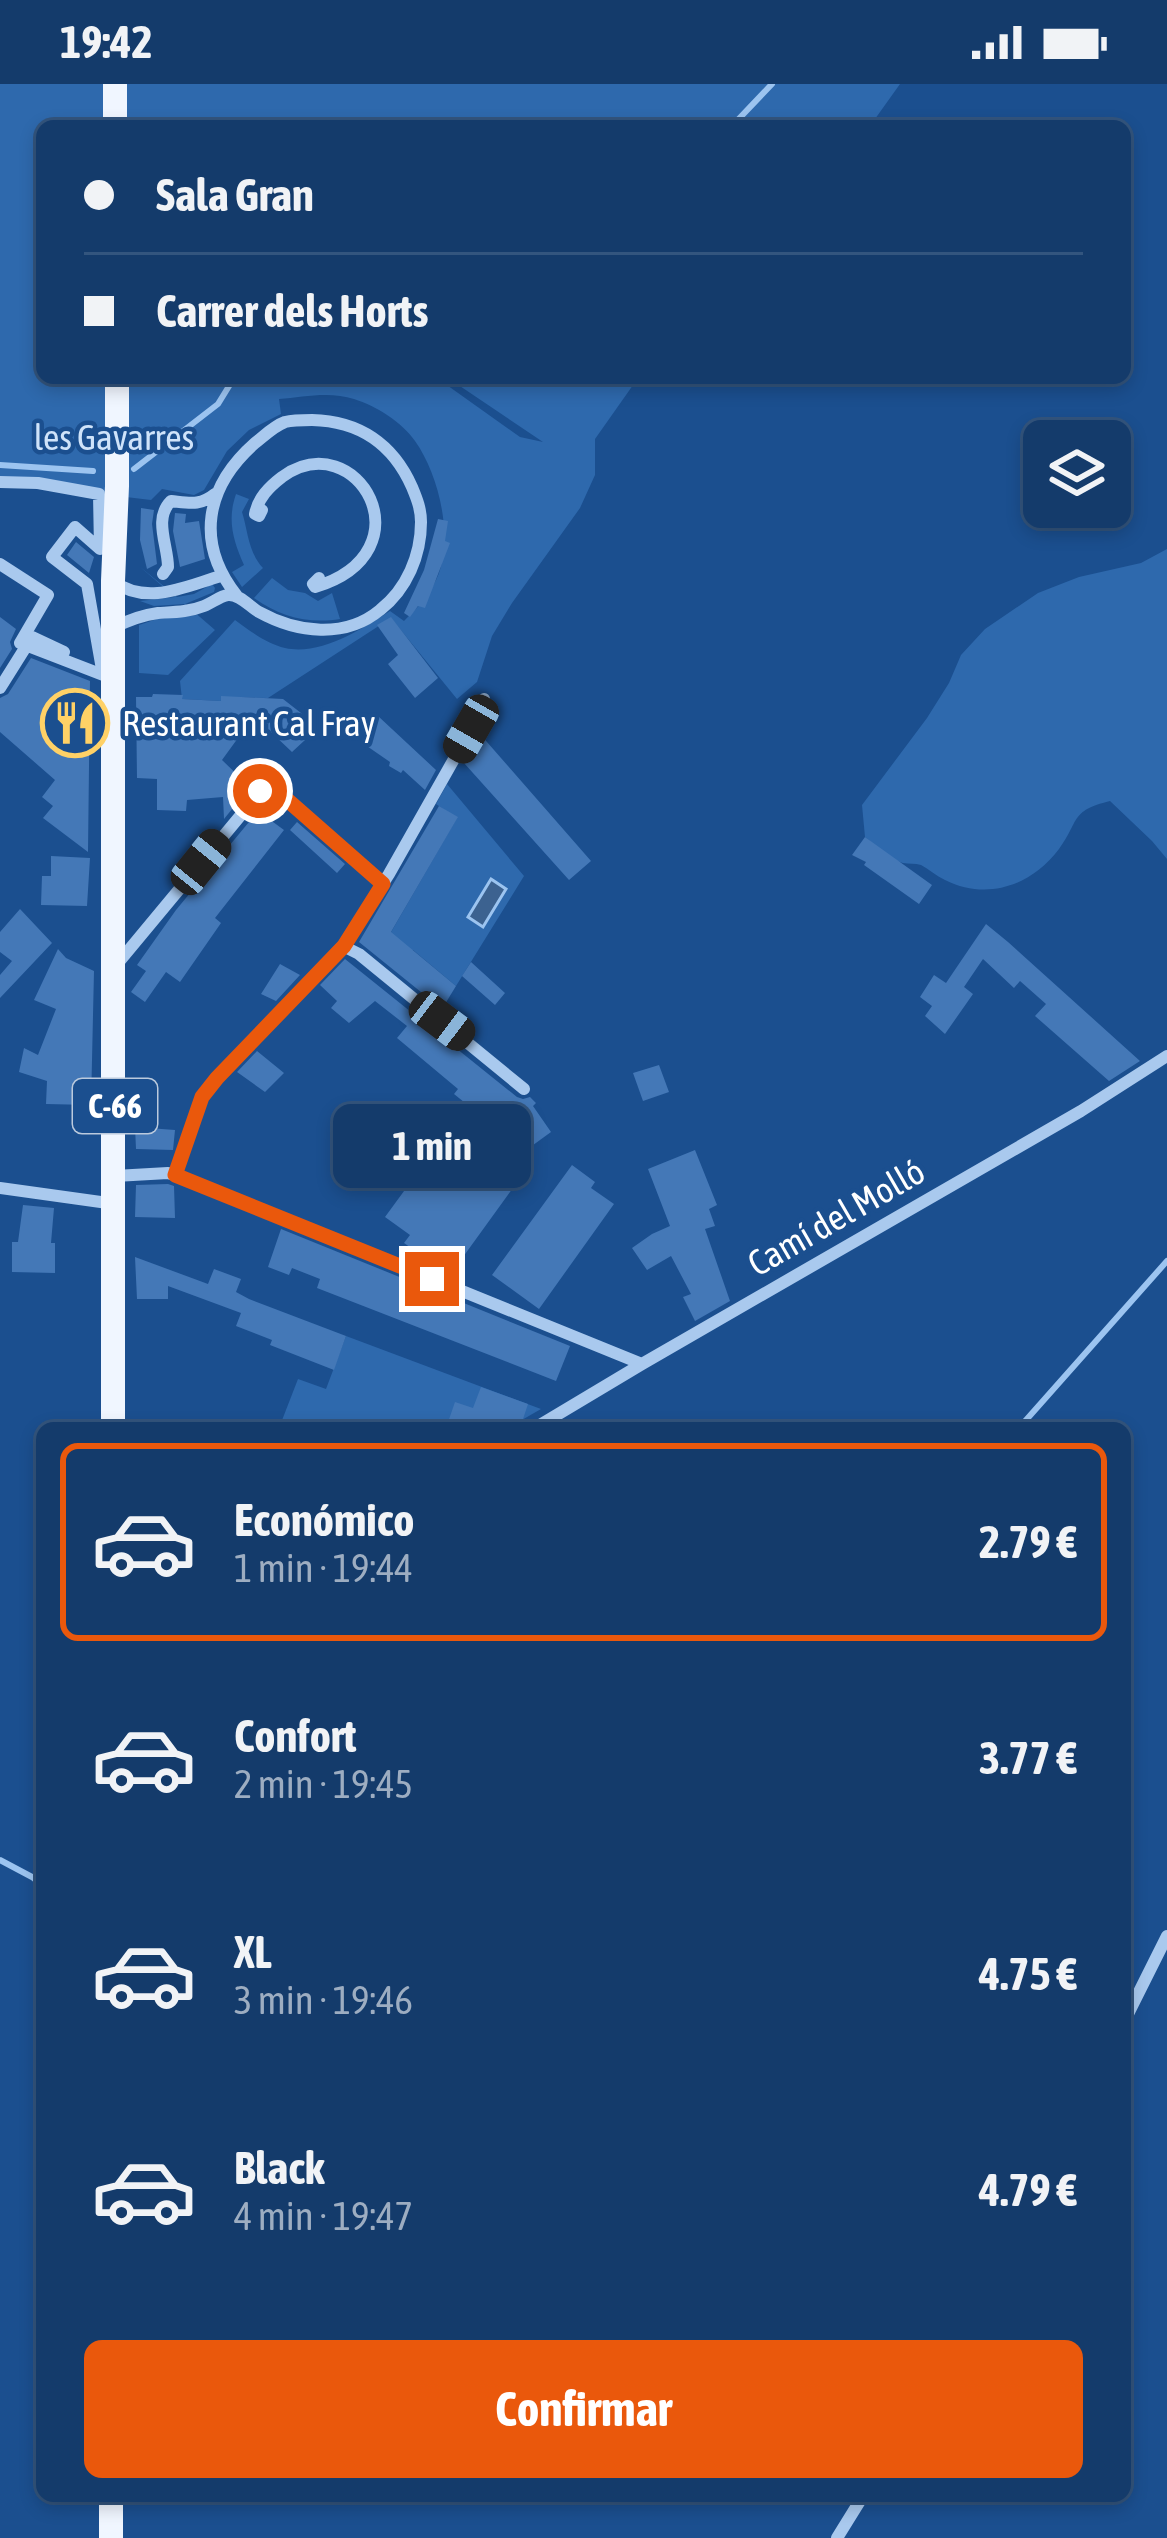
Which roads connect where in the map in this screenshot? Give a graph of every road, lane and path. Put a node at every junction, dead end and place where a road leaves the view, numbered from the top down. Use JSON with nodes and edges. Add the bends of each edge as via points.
{"nodes":[{"id":1,"x":115,"y":84,"type":"edge"},
{"id":2,"x":115,"y":120,"type":"edge"},
{"id":3,"x":117,"y":384,"type":"edge"},
{"id":4,"x":0,"y":482,"type":"edge"},
{"id":5,"x":216,"y":493,"type":"junction"},
{"id":6,"x":262,"y":510,"type":"dead end"},
{"id":7,"x":0,"y":564,"type":"edge"},
{"id":8,"x":163,"y":574,"type":"dead end"},
{"id":9,"x":221,"y":576,"type":"junction"},
{"id":10,"x":319,"y":578,"type":"dead end"},
{"id":11,"x":113,"y":581,"type":"junction"},
{"id":12,"x":237,"y":596,"type":"junction"},
{"id":13,"x":114,"y":628,"type":"junction"},
{"id":14,"x":26,"y":646,"type":"junction"},
{"id":15,"x":109,"y":673,"type":"junction"},
{"id":16,"x":0,"y":688,"type":"edge"},
{"id":17,"x":484,"y":699,"type":"dead end"},
{"id":18,"x":383,"y":884,"type":"junction"},
{"id":19,"x":344,"y":946,"type":"junction"},
{"id":20,"x":113,"y":969,"type":"junction"},
{"id":21,"x":1167,"y":1056,"type":"edge"},
{"id":22,"x":524,"y":1089,"type":"dead end"},
{"id":23,"x":175,"y":1175,"type":"junction"},
{"id":24,"x":116,"y":1176,"type":"junction"},
{"id":25,"x":0,"y":1188,"type":"edge"},
{"id":26,"x":115,"y":1204,"type":"junction"},
{"id":27,"x":641,"y":1364,"type":"junction"},
{"id":28,"x":113,"y":1422,"type":"edge"},
{"id":29,"x":545,"y":1422,"type":"edge"},
{"id":30,"x":1167,"y":1936,"type":"edge"},
{"id":31,"x":1131,"y":2008,"type":"edge"},
{"id":32,"x":111,"y":2502,"type":"edge"},
{"id":33,"x":859,"y":2502,"type":"edge"},
{"id":34,"x":111,"y":2538,"type":"edge"},
{"id":35,"x":837,"y":2538,"type":"edge"}],
"edges":[{"from":1,"to":2,"type":"main road"},
{"from":3,"to":11,"type":"main road","number":"C-66"},
{"from":4,"to":15,"type":"street","via":[[99,494],[100,549],[75,527],[52,557],[87,584]]},
{"from":5,"to":8,"type":"street","via":[[165,506]]},
{"from":5,"to":9,"type":"street","via":[[210,521]]},
{"from":5,"to":12,"type":"street","via":[[238,458],[284,422],[338,421],[388,448],[421,510],[421,544],[379,612],[337,629],[305,630]]},
{"from":6,"to":10,"type":"street","via":[[255,514],[265,492],[300,467],[338,466],[353,477],[376,519],[374,542],[355,567],[315,587]]},
{"from":7,"to":14,"type":"street","via":[[48,595],[20,643]]},
{"from":9,"to":11,"type":"street","via":[[155,593],[129,592]]},
{"from":9,"to":12,"type":"street"},
{"from":11,"to":13,"type":"main road","number":"C-66"},
{"from":12,"to":13,"type":"street"},
{"from":13,"to":15,"type":"main road","number":"C-66"},
{"from":14,"to":15,"type":"street"},
{"from":14,"to":16,"type":"street"},
{"from":15,"to":20,"type":"main road","number":"C-66"},
{"from":17,"to":18,"type":"street"},
{"from":18,"to":19,"type":"street"},
{"from":18,"to":20,"type":"street","via":[[268,788]]},
{"from":19,"to":22,"type":"street"},
{"from":19,"to":23,"type":"street","via":[[202,1097]]},
{"from":20,"to":24,"type":"main road","number":"C-66"},
{"from":21,"to":27,"type":"street","name":"Camí del Molló"},
{"from":23,"to":24,"type":"street"},
{"from":23,"to":27,"type":"street"},
{"from":24,"to":26,"type":"main road","number":"C-66"},
{"from":25,"to":26,"type":"street"},
{"from":26,"to":28,"type":"main road","number":"C-66"},
{"from":27,"to":29,"type":"street","name":"Camí del Molló"},
{"from":30,"to":31,"type":"street"},
{"from":32,"to":34,"type":"main road"},
{"from":33,"to":35,"type":"street"}]}
